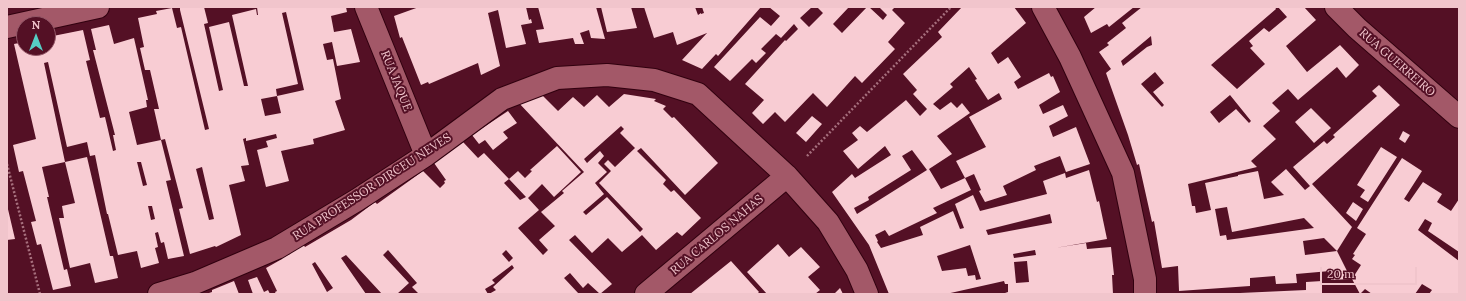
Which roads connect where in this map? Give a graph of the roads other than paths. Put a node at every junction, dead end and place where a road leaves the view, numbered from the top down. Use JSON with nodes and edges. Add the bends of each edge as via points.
{"nodes":[{"id":1,"x":98,"y":7,"type":"edge"},
{"id":2,"x":366,"y":7,"type":"edge"},
{"id":3,"x":1043,"y":7,"type":"edge"},
{"id":4,"x":1336,"y":7,"type":"edge"},
{"id":5,"x":7,"y":27,"type":"edge"},
{"id":6,"x":1459,"y":117,"type":"edge"},
{"id":7,"x":426,"y":155,"type":"junction"},
{"id":8,"x":788,"y":176,"type":"junction"},
{"id":9,"x":159,"y":294,"type":"edge"},
{"id":10,"x":646,"y":294,"type":"edge"},
{"id":11,"x":867,"y":294,"type":"edge"},
{"id":12,"x":1145,"y":294,"type":"edge"}],
"edges":[{"from":1,"to":5,"type":"street"},
{"from":2,"to":7,"type":"street","name":"RUA JAQUE"},
{"from":3,"to":12,"type":"street","via":[[1070,57],[1123,173],[1145,279]]},
{"from":4,"to":6,"type":"street","name":"RUA GUERREIRO"},
{"from":7,"to":8,"type":"street","name":"RUA PROFESSOR DIRCEU NEVES","via":[[502,99],[557,78],[607,75],[654,80],[698,94]]},
{"from":7,"to":9,"type":"street","name":"RUA PROFESSOR DIRCEU NEVES","via":[[276,248],[195,283]]},
{"from":8,"to":10,"type":"street","name":"RUA CARLOS NAHAS"},
{"from":8,"to":11,"type":"street","name":"RUA PROFESSOR DIRCEU NEVES","via":[[828,222],[857,270]]}]}
